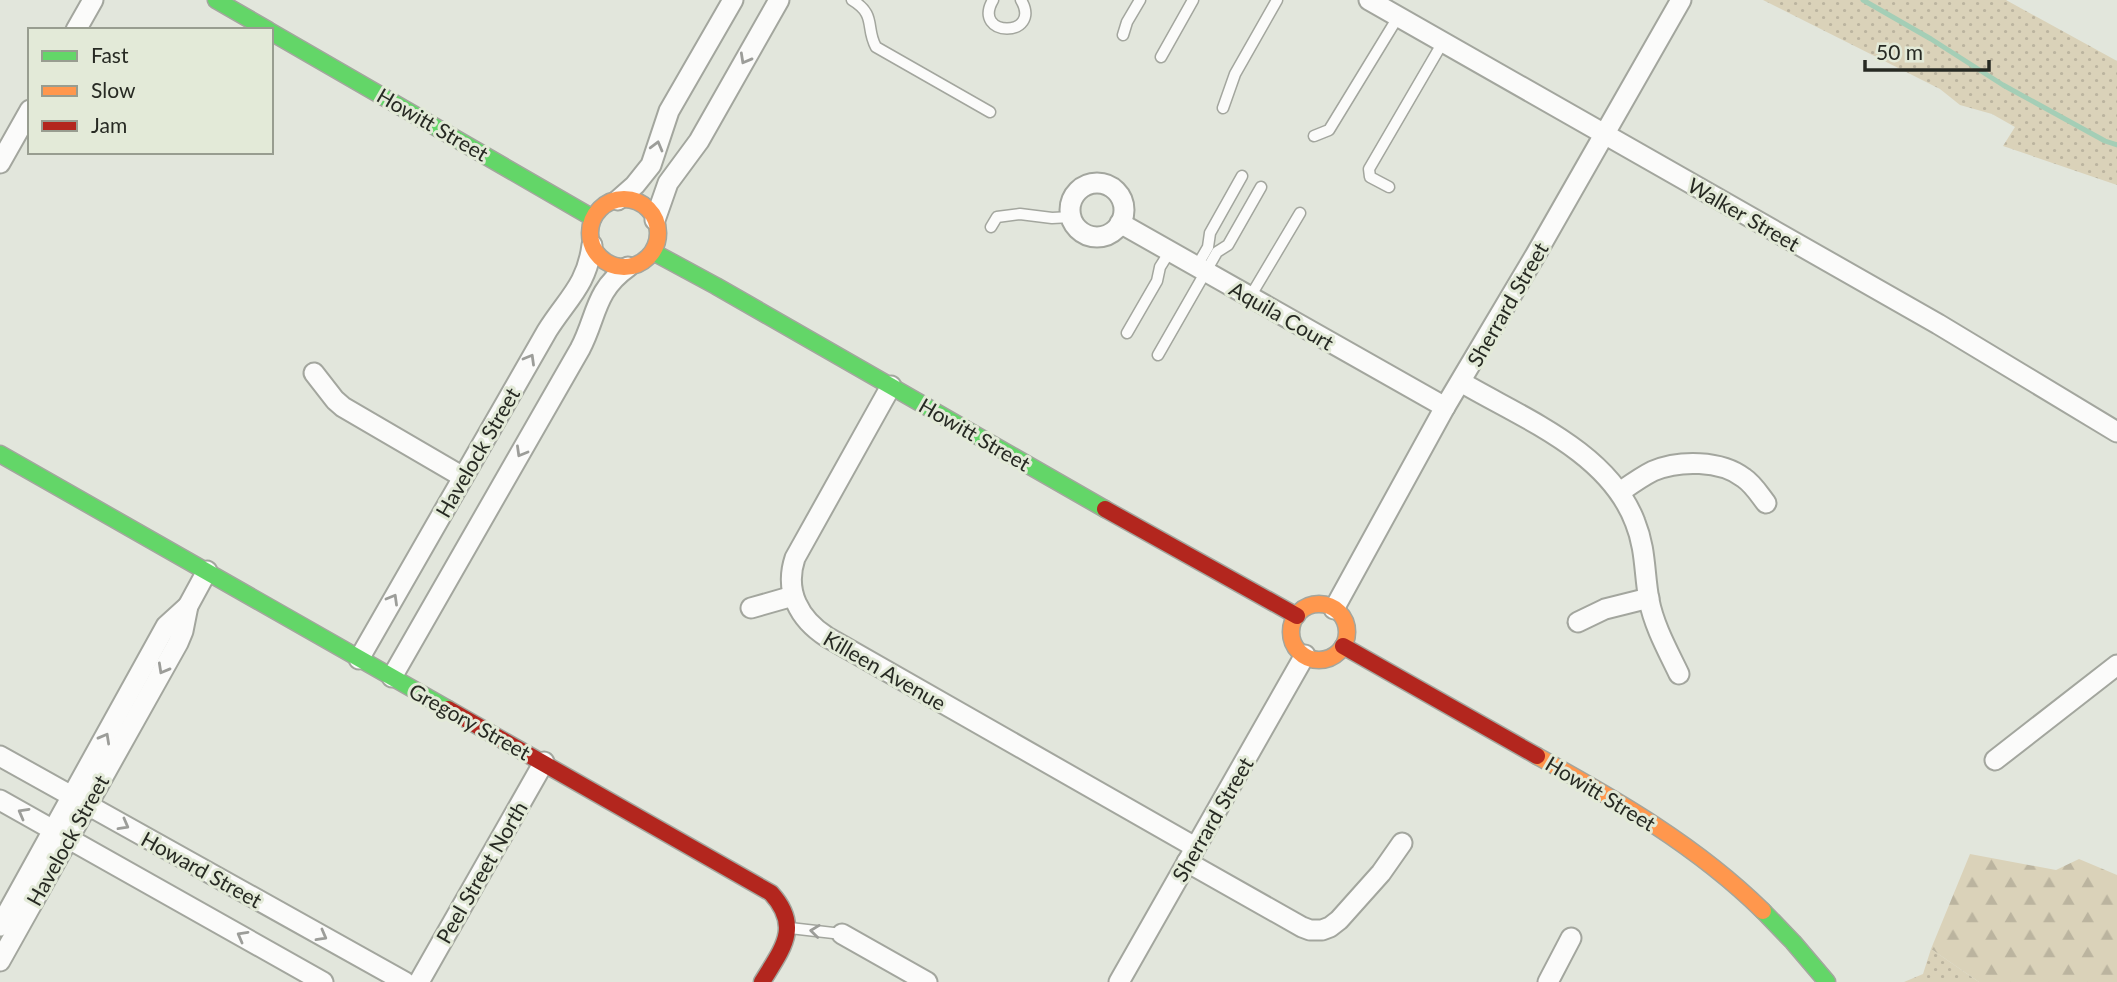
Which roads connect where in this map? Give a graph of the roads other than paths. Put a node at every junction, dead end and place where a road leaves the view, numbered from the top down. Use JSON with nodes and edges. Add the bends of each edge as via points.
{"nodes":[{"id":1,"x":93,"y":0,"type":"edge"},
{"id":2,"x":216,"y":0,"type":"edge"},
{"id":3,"x":733,"y":0,"type":"edge"},
{"id":4,"x":779,"y":0,"type":"edge"},
{"id":5,"x":852,"y":0,"type":"edge"},
{"id":6,"x":993,"y":0,"type":"edge"},
{"id":7,"x":1022,"y":0,"type":"edge"},
{"id":8,"x":1140,"y":0,"type":"edge"},
{"id":9,"x":1193,"y":0,"type":"edge"},
{"id":10,"x":1277,"y":0,"type":"edge"},
{"id":11,"x":1369,"y":0,"type":"edge"},
{"id":12,"x":1681,"y":0,"type":"edge"},
{"id":13,"x":1398,"y":17,"type":"junction"},
{"id":14,"x":77,"y":28,"type":"edge"},
{"id":15,"x":265,"y":28,"type":"edge"},
{"id":16,"x":273,"y":33,"type":"edge"},
{"id":17,"x":1123,"y":35,"type":"dead end"},
{"id":18,"x":1443,"y":42,"type":"junction"},
{"id":19,"x":1161,"y":57,"type":"dead end"},
{"id":20,"x":1223,"y":108,"type":"dead end"},
{"id":21,"x":990,"y":112,"type":"dead end"},
{"id":22,"x":28,"y":114,"type":"edge"},
{"id":23,"x":1604,"y":134,"type":"junction"},
{"id":24,"x":1314,"y":136,"type":"dead end"},
{"id":25,"x":0,"y":163,"type":"edge"},
{"id":26,"x":1242,"y":176,"type":"dead end"},
{"id":27,"x":1261,"y":187,"type":"dead end"},
{"id":28,"x":1388,"y":187,"type":"dead end"},
{"id":29,"x":618,"y":200,"type":"junction"},
{"id":30,"x":1300,"y":213,"type":"dead end"},
{"id":31,"x":593,"y":218,"type":"junction"},
{"id":32,"x":1071,"y":218,"type":"junction"},
{"id":33,"x":655,"y":220,"type":"junction"},
{"id":34,"x":1120,"y":223,"type":"junction"},
{"id":35,"x":991,"y":227,"type":"dead end"},
{"id":36,"x":592,"y":245,"type":"junction"},
{"id":37,"x":1170,"y":251,"type":"junction"},
{"id":38,"x":653,"y":252,"type":"junction"},
{"id":39,"x":628,"y":268,"type":"junction"},
{"id":40,"x":1202,"y":269,"type":"junction"},
{"id":41,"x":1250,"y":297,"type":"junction"},
{"id":42,"x":1127,"y":333,"type":"dead end"},
{"id":43,"x":1158,"y":355,"type":"dead end"},
{"id":44,"x":314,"y":373,"type":"dead end"},
{"id":45,"x":1461,"y":382,"type":"junction"},
{"id":46,"x":891,"y":386,"type":"junction"},
{"id":47,"x":1445,"y":407,"type":"junction"},
{"id":48,"x":2117,"y":432,"type":"edge"},
{"id":49,"x":0,"y":454,"type":"edge"},
{"id":50,"x":463,"y":477,"type":"junction"},
{"id":51,"x":1620,"y":492,"type":"junction"},
{"id":52,"x":1766,"y":503,"type":"dead end"},
{"id":53,"x":207,"y":571,"type":"junction"},
{"id":54,"x":793,"y":596,"type":"junction"},
{"id":55,"x":1649,"y":598,"type":"junction"},
{"id":56,"x":751,"y":608,"type":"dead end"},
{"id":57,"x":1334,"y":608,"type":"junction"},
{"id":58,"x":1297,"y":616,"type":"junction"},
{"id":59,"x":1578,"y":621,"type":"dead end"},
{"id":60,"x":1343,"y":646,"type":"junction"},
{"id":61,"x":1305,"y":655,"type":"junction"},
{"id":62,"x":359,"y":659,"type":"junction"},
{"id":63,"x":2117,"y":666,"type":"edge"},
{"id":64,"x":1679,"y":674,"type":"dead end"},
{"id":65,"x":392,"y":677,"type":"junction"},
{"id":66,"x":0,"y":756,"type":"edge"},
{"id":67,"x":1995,"y":760,"type":"dead end"},
{"id":68,"x":544,"y":762,"type":"junction"},
{"id":69,"x":0,"y":800,"type":"edge"},
{"id":70,"x":80,"y":801,"type":"junction"},
{"id":71,"x":61,"y":834,"type":"junction"},
{"id":72,"x":1402,"y":843,"type":"dead end"},
{"id":73,"x":1191,"y":855,"type":"junction"},
{"id":74,"x":0,"y":926,"type":"edge"},
{"id":75,"x":788,"y":928,"type":"junction"},
{"id":76,"x":842,"y":934,"type":"joint"},
{"id":77,"x":1571,"y":938,"type":"dead end"},
{"id":78,"x":0,"y":961,"type":"edge"},
{"id":79,"x":323,"y":982,"type":"edge"},
{"id":80,"x":405,"y":982,"type":"edge"},
{"id":81,"x":419,"y":982,"type":"edge"},
{"id":82,"x":762,"y":982,"type":"edge"},
{"id":83,"x":927,"y":982,"type":"edge"},
{"id":84,"x":1119,"y":982,"type":"edge"},
{"id":85,"x":1548,"y":982,"type":"edge"},
{"id":86,"x":1827,"y":982,"type":"edge"}],
"edges":[{"from":1,"to":14,"type":"street"},
{"from":2,"to":15,"type":"street","name":"Howitt Street"},
{"from":29,"to":3,"type":"street","one_way":true,"via":[[651,165],[666,118]]},
{"from":4,"to":33,"type":"street","one_way":true,"via":[[699,141],[667,183]]},
{"from":5,"to":21,"type":"lane","via":[[869,16],[876,47]]},
{"from":6,"to":7,"type":"lane","via":[[991,20],[1005,29],[1022,22]]},
{"from":8,"to":17,"type":"lane"},
{"from":9,"to":19,"type":"lane"},
{"from":10,"to":20,"type":"lane","via":[[1235,75]]},
{"from":11,"to":13,"type":"street","name":"Walker Street"},
{"from":12,"to":23,"type":"street","name":"Sherrard Street"},
{"from":13,"to":18,"type":"street","name":"Walker Street"},
{"from":13,"to":24,"type":"lane","via":[[1329,130]]},
{"from":16,"to":31,"type":"street","name":"Howitt Street"},
{"from":18,"to":23,"type":"street","name":"Walker Street"},
{"from":18,"to":28,"type":"lane","via":[[1369,169],[1370,177]]},
{"from":22,"to":25,"type":"street"},
{"from":23,"to":45,"type":"street","name":"Sherrard Street"},
{"from":23,"to":48,"type":"street","name":"Walker Street"},
{"from":26,"to":40,"type":"lane","via":[[1210,233]]},
{"from":27,"to":40,"type":"lane","via":[[1228,245]]},
{"from":29,"to":31,"type":"street","via":[[605,204]]},
{"from":29,"to":33,"type":"street","via":[[640,203]]},
{"from":30,"to":41,"type":"lane"},
{"from":31,"to":36,"type":"street"},
{"from":32,"to":34,"type":"street","via":[[1079,230],[1093,236],[1109,233]]},
{"from":32,"to":34,"type":"street","via":[[1070,204],[1076,193],[1099,183],[1121,198]]},
{"from":32,"to":35,"type":"lane","via":[[1020,214],[997,217]]},
{"from":33,"to":38,"type":"street","via":[[658,240]]},
{"from":34,"to":37,"type":"street","name":"Aquila Court"},
{"from":36,"to":39,"type":"street","via":[[608,264]]},
{"from":50,"to":36,"type":"street","name":"Havelock Street","one_way":true,"via":[[547,331],[582,282]]},
{"from":37,"to":40,"type":"street","name":"Aquila Court"},
{"from":37,"to":42,"type":"lane"},
{"from":38,"to":39,"type":"street"},
{"from":38,"to":46,"type":"street","name":"Howitt Street"},
{"from":39,"to":65,"type":"street","name":"Havelock Street","one_way":true,"via":[[598,300],[580,349]]},
{"from":40,"to":41,"type":"street","name":"Aquila Court"},
{"from":40,"to":43,"type":"lane"},
{"from":41,"to":47,"type":"street","name":"Aquila Court"},
{"from":44,"to":50,"type":"street","via":[[343,407]]},
{"from":45,"to":47,"type":"street","name":"Sherrard Street"},
{"from":45,"to":51,"type":"street","via":[[1578,452]]},
{"from":46,"to":54,"type":"street","via":[[795,558],[790,577]]},
{"from":46,"to":58,"type":"street","name":"Howitt Street"},
{"from":47,"to":57,"type":"street","name":"Sherrard Street"},
{"from":49,"to":53,"type":"street","name":"Gregory Street"},
{"from":62,"to":50,"type":"street","name":"Havelock Street","one_way":true},
{"from":51,"to":52,"type":"street","via":[[1661,468],[1706,465],[1738,473]]},
{"from":51,"to":55,"type":"street","via":[[1643,549]]},
{"from":53,"to":62,"type":"street","name":"Gregory Street"},
{"from":53,"to":70,"type":"street","name":"Havelock Street","via":[[188,607],[166,626]]},
{"from":54,"to":56,"type":"street"},
{"from":54,"to":73,"type":"street","name":"Killeen Avenue","via":[[802,616],[827,637]]},
{"from":55,"to":59,"type":"street"},
{"from":55,"to":64,"type":"street"},
{"from":57,"to":58,"type":"street","via":[[1312,605]]},
{"from":57,"to":60,"type":"street","via":[[1347,628]]},
{"from":58,"to":61,"type":"street","via":[[1292,637]]},
{"from":60,"to":61,"type":"street","via":[[1326,658]]},
{"from":60,"to":86,"type":"street","name":"Howitt Street","via":[[1673,837],[1767,915]]},
{"from":61,"to":73,"type":"street","name":"Sherrard Street"},
{"from":62,"to":65,"type":"street","name":"Gregory Street"},
{"from":63,"to":67,"type":"street"},
{"from":65,"to":68,"type":"street","name":"Gregory Street"},
{"from":66,"to":70,"type":"street","name":"Howard Street"},
{"from":68,"to":75,"type":"street","name":"Gregory Street","via":[[771,893],[787,912]]},
{"from":68,"to":81,"type":"street","name":"Peel Street North"},
{"from":71,"to":69,"type":"street","name":"Howard Street","one_way":true},
{"from":70,"to":71,"type":"street","name":"Havelock Street"},
{"from":70,"to":80,"type":"street","name":"Howard Street","one_way":true},
{"from":71,"to":74,"type":"street","name":"Havelock Street"},
{"from":71,"to":78,"type":"street","name":"Havelock Street"},
{"from":79,"to":71,"type":"street","name":"Howard Street","one_way":true},
{"from":72,"to":73,"type":"street","name":"Killeen Avenue","via":[[1339,920],[1318,930],[1302,927]]},
{"from":73,"to":84,"type":"street","name":"Sherrard Street"},
{"from":76,"to":75,"type":"lane","one_way":true},
{"from":75,"to":82,"type":"street"},
{"from":76,"to":83,"type":"street"},
{"from":77,"to":85,"type":"street"}]}
